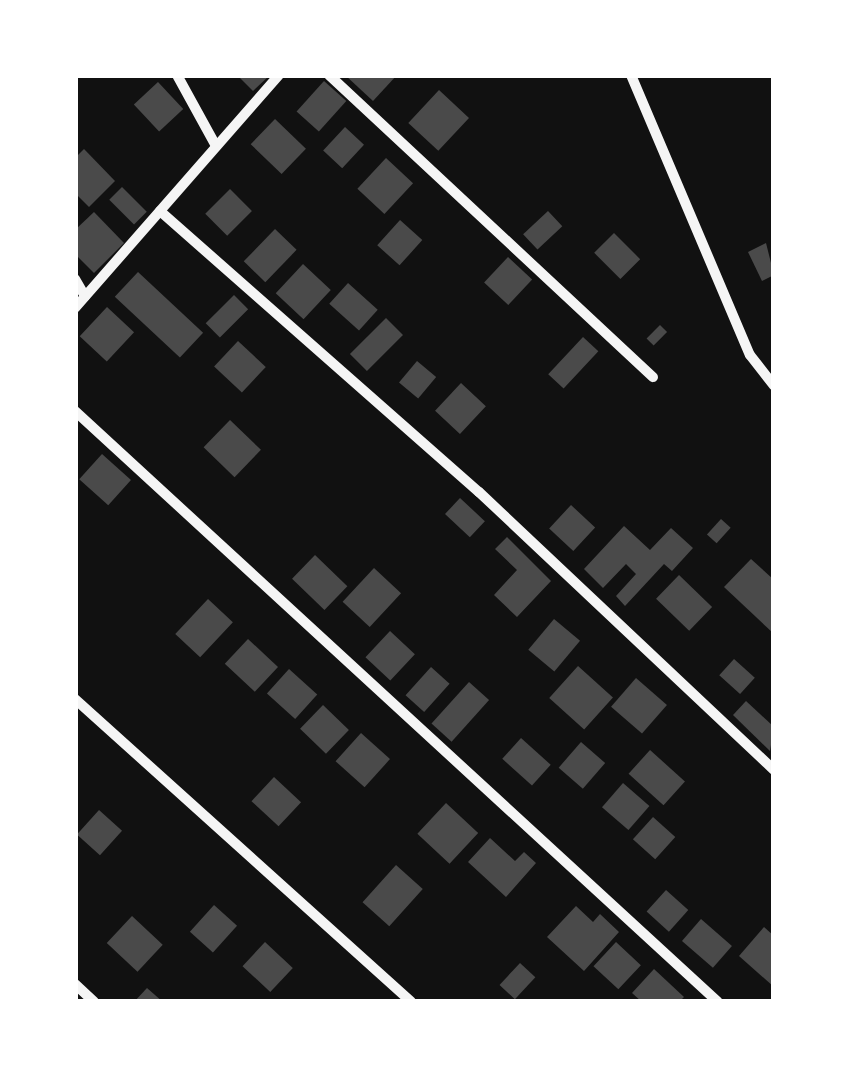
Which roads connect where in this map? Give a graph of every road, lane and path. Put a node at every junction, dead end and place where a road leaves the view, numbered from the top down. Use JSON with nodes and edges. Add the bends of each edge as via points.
{"nodes":[{"id":1,"x":177,"y":75,"type":"edge"},
{"id":2,"x":280,"y":75,"type":"edge"},
{"id":3,"x":330,"y":75,"type":"edge"},
{"id":4,"x":631,"y":75,"type":"edge"},
{"id":5,"x":216,"y":146,"type":"junction"},
{"id":6,"x":160,"y":211,"type":"junction"},
{"id":7,"x":75,"y":279,"type":"edge"},
{"id":8,"x":85,"y":296,"type":"junction"},
{"id":9,"x":75,"y":308,"type":"edge"},
{"id":10,"x":653,"y":377,"type":"dead end"},
{"id":11,"x":774,"y":386,"type":"edge"},
{"id":12,"x":75,"y":411,"type":"edge"},
{"id":13,"x":75,"y":699,"type":"edge"},
{"id":14,"x":774,"y":770,"type":"edge"},
{"id":15,"x":75,"y":984,"type":"edge"},
{"id":16,"x":94,"y":1002,"type":"edge"},
{"id":17,"x":412,"y":1002,"type":"edge"},
{"id":18,"x":718,"y":1002,"type":"edge"}],
"edges":[{"from":1,"to":5,"type":"street"},
{"from":2,"to":5,"type":"street"},
{"from":3,"to":10,"type":"street"},
{"from":4,"to":11,"type":"street","via":[[750,355]]},
{"from":5,"to":6,"type":"street"},
{"from":6,"to":8,"type":"street"},
{"from":6,"to":14,"type":"street","via":[[479,492]]},
{"from":7,"to":8,"type":"street"},
{"from":8,"to":9,"type":"street"},
{"from":12,"to":18,"type":"street"},
{"from":13,"to":17,"type":"street"},
{"from":15,"to":16,"type":"street"}]}
